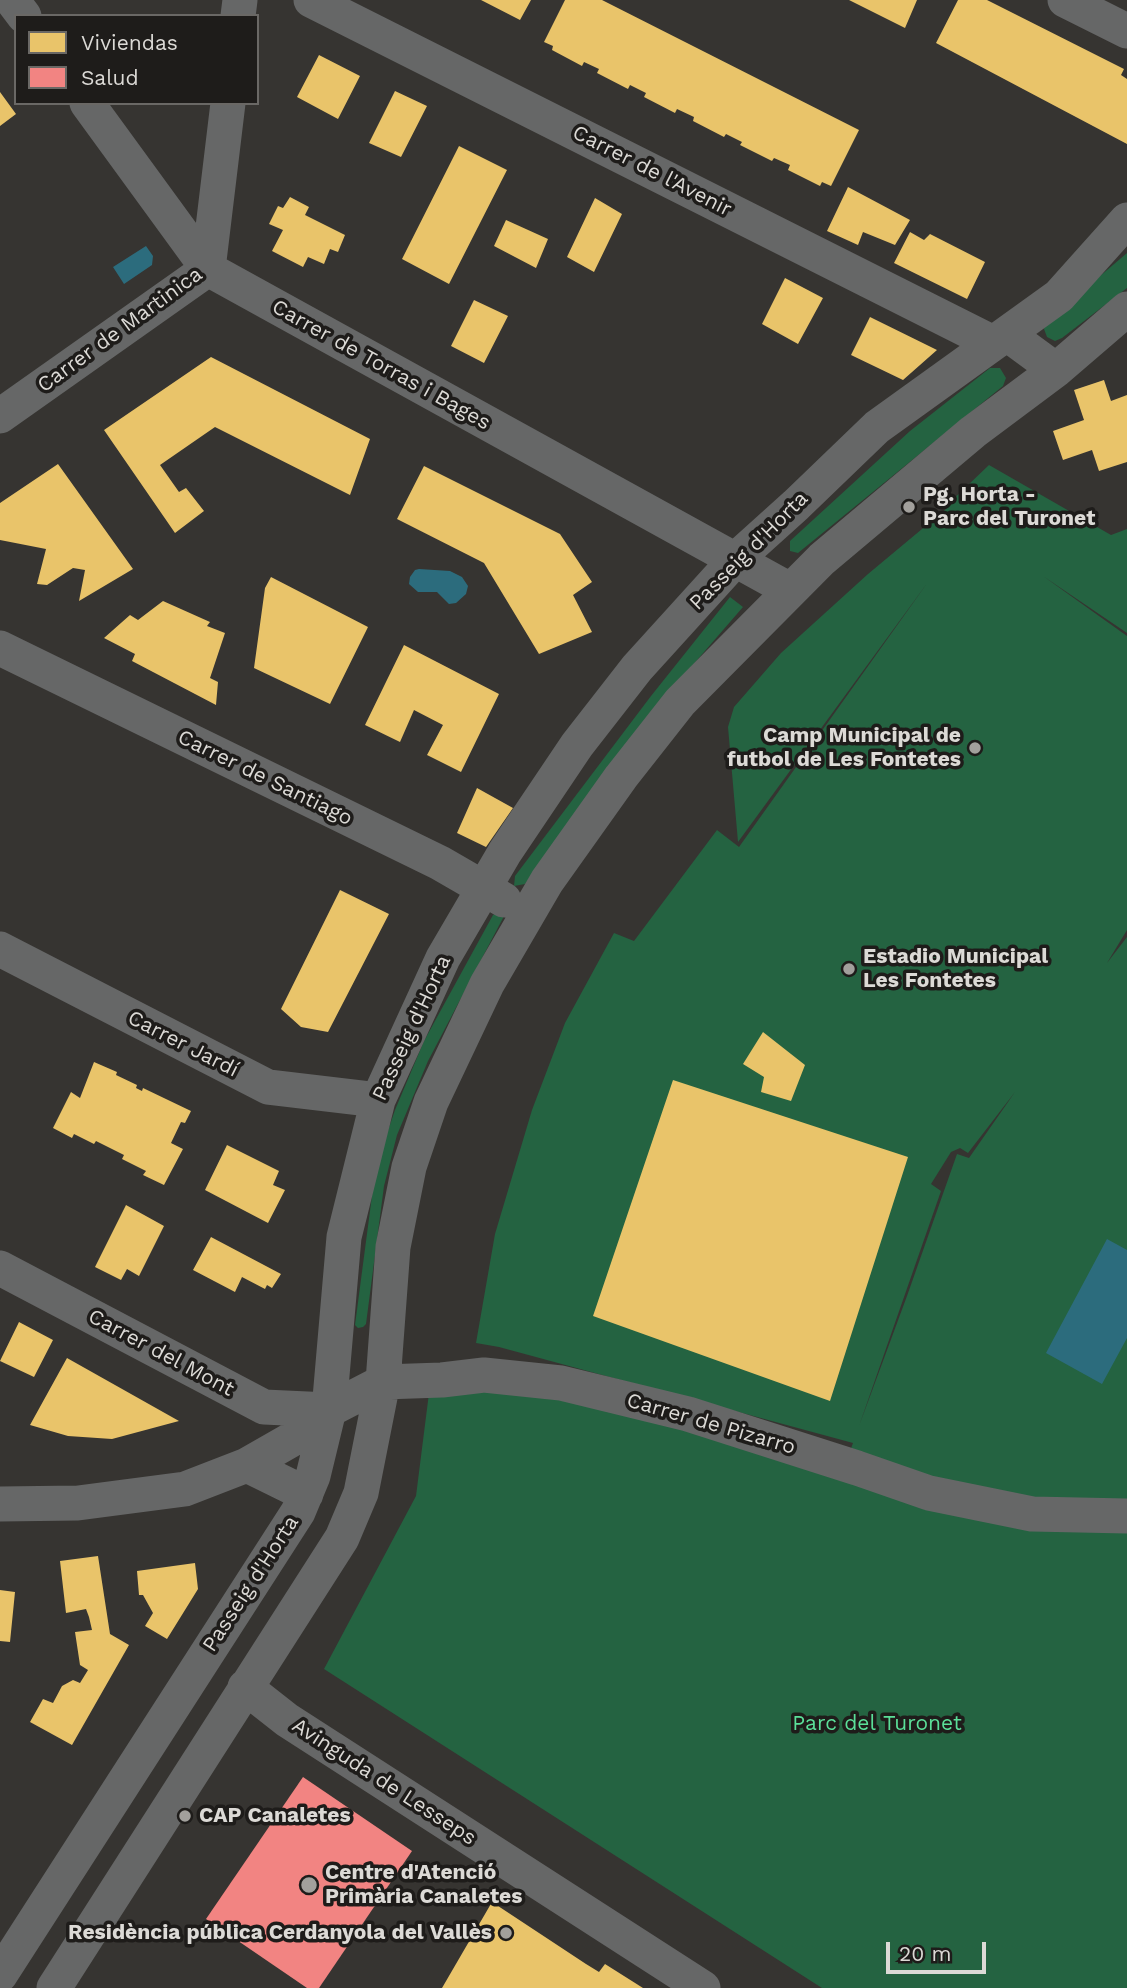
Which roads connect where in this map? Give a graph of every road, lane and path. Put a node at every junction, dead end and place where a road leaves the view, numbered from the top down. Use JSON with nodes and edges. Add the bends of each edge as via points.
{"nodes":[{"id":1,"x":312,"y":0,"type":"edge"},
{"id":2,"x":1065,"y":0,"type":"edge"},
{"id":3,"x":1127,"y":32,"type":"edge"},
{"id":4,"x":88,"y":105,"type":"edge"},
{"id":5,"x":228,"y":105,"type":"edge"},
{"id":6,"x":1127,"y":220,"type":"edge"},
{"id":7,"x":208,"y":269,"type":"junction"},
{"id":8,"x":1127,"y":309,"type":"edge"},
{"id":9,"x":1000,"y":339,"type":"junction"},
{"id":10,"x":1056,"y":370,"type":"junction"},
{"id":11,"x":0,"y":416,"type":"edge"},
{"id":12,"x":735,"y":559,"type":"junction"},
{"id":13,"x":790,"y":590,"type":"junction"},
{"id":14,"x":0,"y":648,"type":"edge"},
{"id":15,"x":484,"y":890,"type":"junction"},
{"id":16,"x":528,"y":913,"type":"junction"},
{"id":17,"x":0,"y":949,"type":"edge"},
{"id":18,"x":378,"y":1100,"type":"junction"},
{"id":19,"x":0,"y":1268,"type":"edge"},
{"id":20,"x":383,"y":1382,"type":"junction"},
{"id":21,"x":329,"y":1410,"type":"junction"},
{"id":22,"x":247,"y":1465,"type":"junction"},
{"id":23,"x":306,"y":1494,"type":"junction"},
{"id":24,"x":0,"y":1504,"type":"edge"},
{"id":25,"x":1127,"y":1516,"type":"edge"},
{"id":26,"x":245,"y":1687,"type":"junction"},
{"id":27,"x":0,"y":1975,"type":"edge"},
{"id":28,"x":54,"y":1988,"type":"edge"},
{"id":29,"x":703,"y":1988,"type":"edge"}],
"edges":[{"from":1,"to":9,"type":"street","name":"Carrer de l'Avenir"},
{"from":2,"to":3,"type":"street"},
{"from":4,"to":7,"type":"street","name":"Carrer de Torras i Bages"},
{"from":5,"to":7,"type":"street","name":"Carrer de Martinica"},
{"from":6,"to":9,"type":"street","name":"Passeig d'Horta","via":[[1059,296]]},
{"from":7,"to":11,"type":"street","name":"Carrer de Martinica"},
{"from":7,"to":12,"type":"street","name":"Carrer de Torras i Bages"},
{"from":8,"to":10,"type":"street"},
{"from":9,"to":10,"type":"street"},
{"from":9,"to":12,"type":"street","name":"Passeig d'Horta","via":[[877,427]]},
{"from":10,"to":13,"type":"street","via":[[973,432]]},
{"from":12,"to":13,"type":"street","name":"Carrer de Torras i Bages"},
{"from":12,"to":15,"type":"street","name":"Passeig d'Horta","via":[[637,668],[577,745]]},
{"from":13,"to":16,"type":"street","via":[[680,702],[621,777]]},
{"from":14,"to":15,"type":"street","name":"Carrer de Santiago","via":[[440,863]]},
{"from":15,"to":16,"type":"street","name":"Carrer de Santiago"},
{"from":15,"to":18,"type":"street","name":"Passeig d'Horta","via":[[443,958]]},
{"from":16,"to":20,"type":"street","via":[[487,984],[430,1102],[409,1167],[393,1247]]},
{"from":17,"to":18,"type":"street","name":"Carrer Jardí","via":[[268,1087]]},
{"from":18,"to":21,"type":"street","name":"Passeig d'Horta","via":[[344,1237]]},
{"from":19,"to":21,"type":"street","name":"Carrer del Mont","via":[[264,1407]]},
{"from":20,"to":21,"type":"street","name":"Carrer de Pizarro"},
{"from":20,"to":25,"type":"street","name":"Carrer de Pizarro","via":[[484,1375],[561,1383],[688,1414],[929,1493],[1032,1514]]},
{"from":20,"to":26,"type":"street","via":[[361,1493],[342,1538]]},
{"from":21,"to":22,"type":"street","name":"Carrer de Pizarro","via":[[303,1433]]},
{"from":21,"to":23,"type":"street","name":"Passeig d'Horta"},
{"from":22,"to":23,"type":"street"},
{"from":22,"to":24,"type":"street","name":"Carrer de Pizarro","via":[[186,1489],[78,1503]]},
{"from":23,"to":27,"type":"street","name":"Passeig d'Horta"},
{"from":26,"to":28,"type":"street"},
{"from":26,"to":29,"type":"street","name":"Avinguda de Lesseps","via":[[287,1720]]}]}
